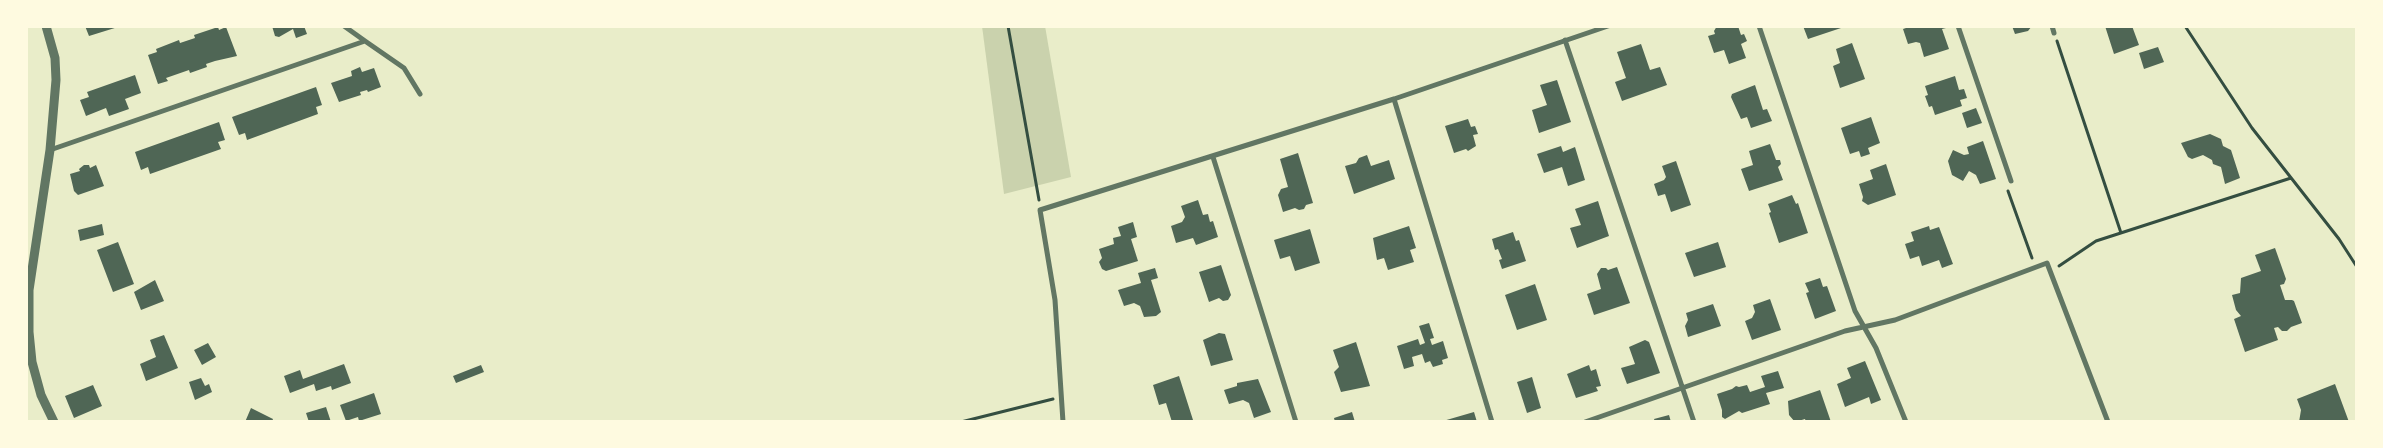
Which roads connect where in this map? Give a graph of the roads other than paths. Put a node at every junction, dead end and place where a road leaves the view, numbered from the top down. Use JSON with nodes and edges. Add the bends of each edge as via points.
{"nodes":[{"id":1,"x":46,"y":26,"type":"edge"},
{"id":2,"x":344,"y":26,"type":"edge"},
{"id":3,"x":1608,"y":26,"type":"edge"},
{"id":4,"x":1759,"y":26,"type":"edge"},
{"id":5,"x":1958,"y":26,"type":"edge"},
{"id":6,"x":2052,"y":26,"type":"edge"},
{"id":7,"x":2054,"y":33,"type":"road end"},
{"id":8,"x":1565,"y":40,"type":"junction"},
{"id":9,"x":365,"y":41,"type":"junction"},
{"id":10,"x":420,"y":94,"type":"dead end"},
{"id":11,"x":1394,"y":99,"type":"junction"},
{"id":12,"x":50,"y":150,"type":"junction"},
{"id":13,"x":1213,"y":157,"type":"junction"},
{"id":14,"x":2011,"y":180,"type":"road end"},
{"id":15,"x":1865,"y":327,"type":"junction"},
{"id":16,"x":1683,"y":389,"type":"junction"},
{"id":17,"x":54,"y":422,"type":"edge"},
{"id":18,"x":1063,"y":422,"type":"edge"},
{"id":19,"x":1296,"y":422,"type":"edge"},
{"id":20,"x":1492,"y":422,"type":"edge"},
{"id":21,"x":1585,"y":422,"type":"edge"},
{"id":22,"x":1694,"y":422,"type":"edge"},
{"id":23,"x":1906,"y":422,"type":"edge"},
{"id":24,"x":2108,"y":422,"type":"edge"}],
"edges":[{"from":1,"to":12,"type":"street","via":[[55,58],[56,80]]},
{"from":2,"to":9,"type":"street"},
{"from":3,"to":8,"type":"street"},
{"from":4,"to":15,"type":"street","via":[[1855,311]]},
{"from":5,"to":14,"type":"street"},
{"from":6,"to":7,"type":"street"},
{"from":8,"to":11,"type":"street"},
{"from":8,"to":16,"type":"street"},
{"from":9,"to":10,"type":"street","via":[[404,68]]},
{"from":9,"to":12,"type":"street"},
{"from":11,"to":13,"type":"street"},
{"from":11,"to":20,"type":"street"},
{"from":12,"to":17,"type":"street","via":[[30,290],[29,332],[32,362],[41,395]]},
{"from":13,"to":18,"type":"street","via":[[1040,210],[1055,300]]},
{"from":13,"to":19,"type":"street"},
{"from":15,"to":16,"type":"street","via":[[1845,331]]},
{"from":15,"to":23,"type":"street"},
{"from":15,"to":24,"type":"street","via":[[1895,320],[2047,264]]},
{"from":16,"to":21,"type":"street"},
{"from":16,"to":22,"type":"street"}]}
